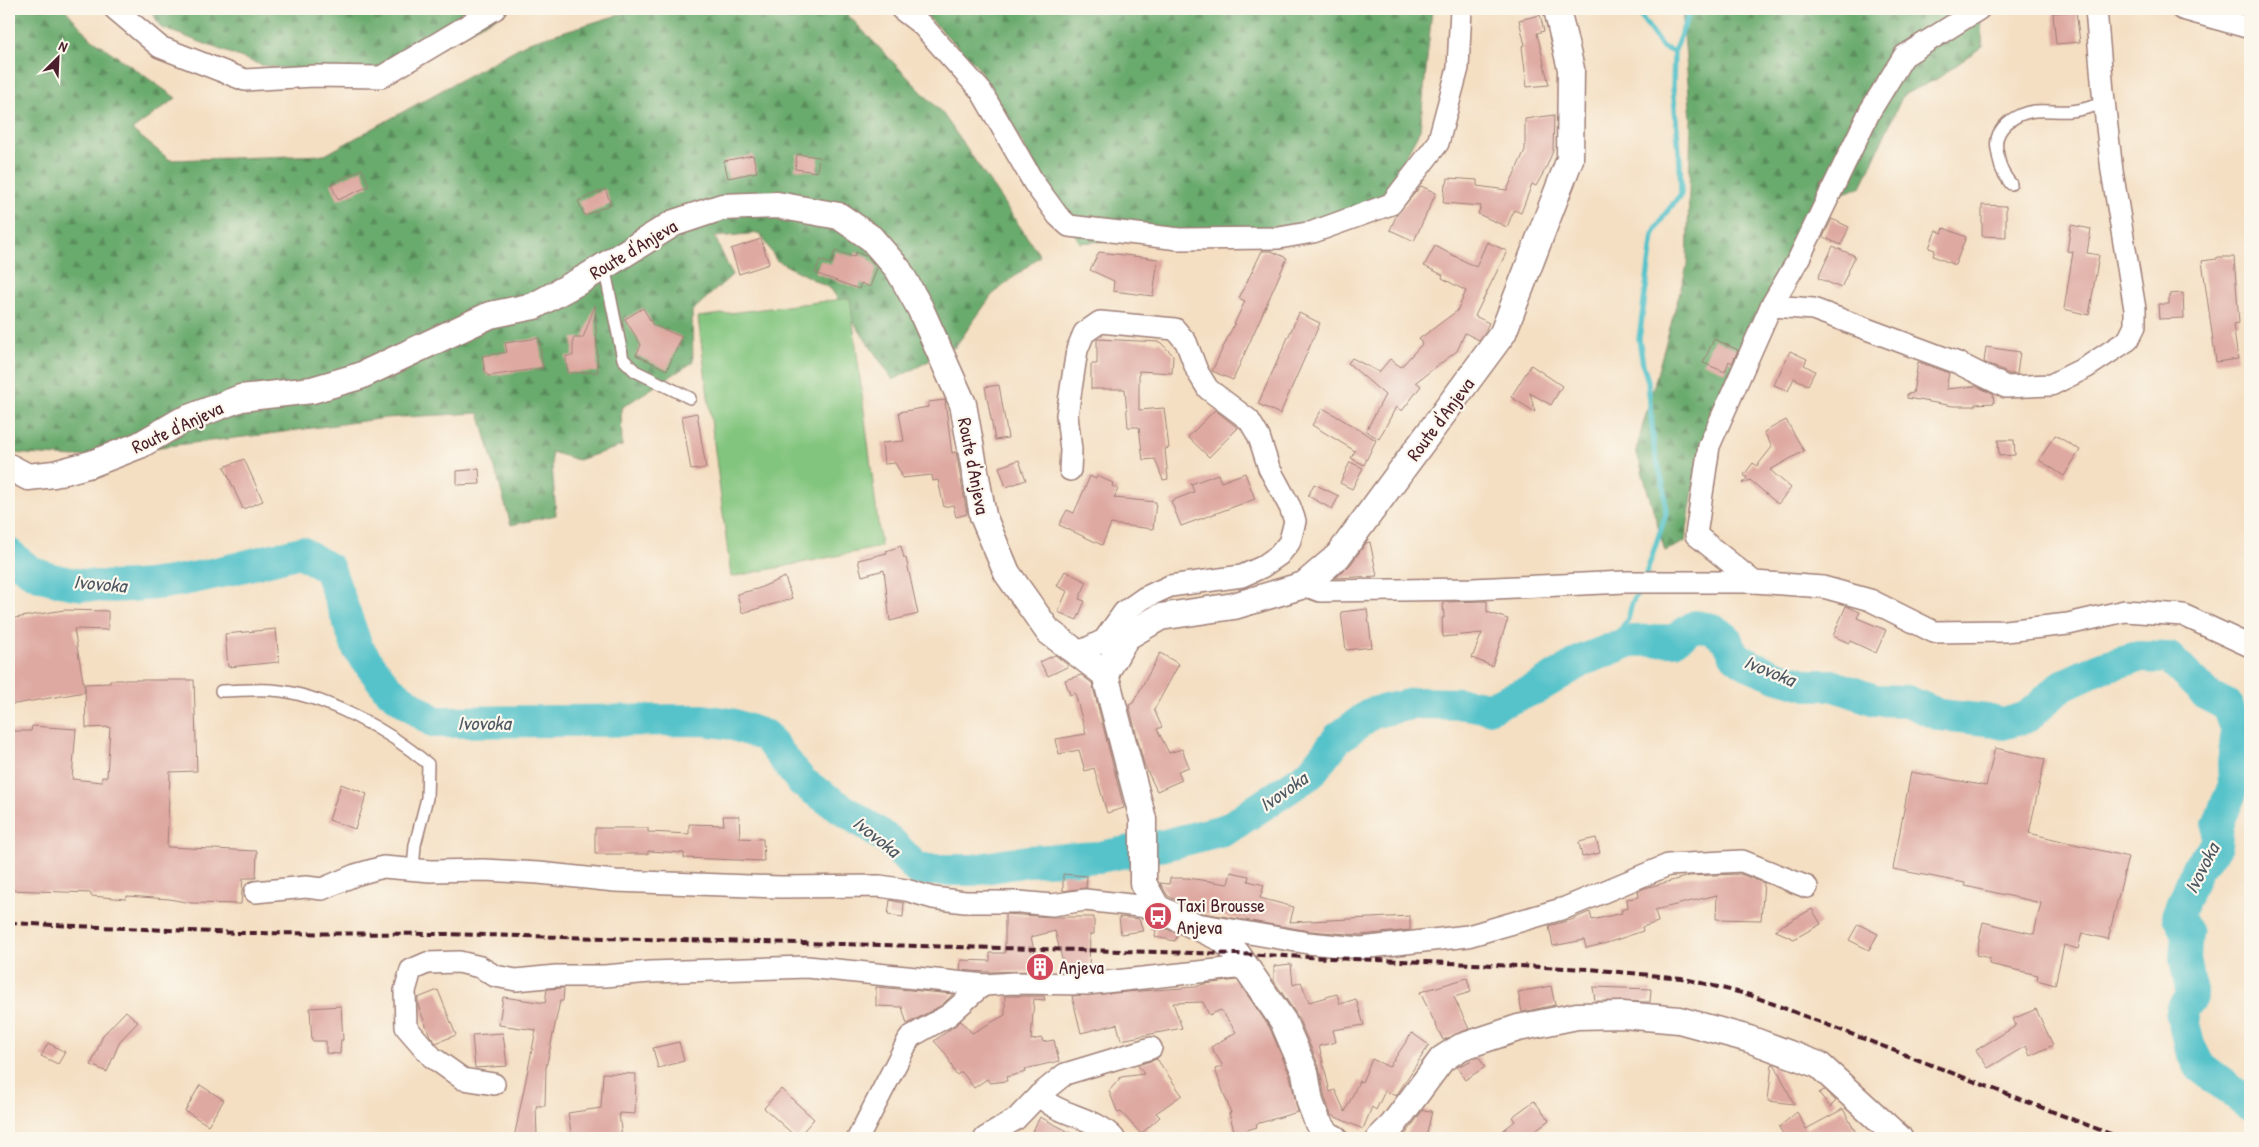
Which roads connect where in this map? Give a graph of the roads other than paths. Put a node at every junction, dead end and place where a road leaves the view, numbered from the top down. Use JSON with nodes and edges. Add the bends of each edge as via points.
{"nodes":[{"id":1,"x":115,"y":9,"type":"edge"},
{"id":2,"x":496,"y":9,"type":"edge"},
{"id":3,"x":901,"y":9,"type":"edge"},
{"id":4,"x":1461,"y":9,"type":"edge"},
{"id":5,"x":1557,"y":9,"type":"edge"},
{"id":6,"x":1979,"y":9,"type":"edge"},
{"id":7,"x":2096,"y":9,"type":"edge"},
{"id":8,"x":2182,"y":9,"type":"edge"},
{"id":9,"x":2250,"y":28,"type":"edge"},
{"id":10,"x":2104,"y":102,"type":"junction"},
{"id":11,"x":2011,"y":184,"type":"dead end"},
{"id":12,"x":604,"y":266,"type":"junction"},
{"id":13,"x":1771,"y":306,"type":"junction"},
{"id":14,"x":690,"y":398,"type":"dead end"},
{"id":15,"x":9,"y":467,"type":"edge"},
{"id":16,"x":1070,"y":470,"type":"dead end"},
{"id":17,"x":1754,"y":582,"type":"junction"},
{"id":18,"x":1304,"y":585,"type":"junction"},
{"id":19,"x":2250,"y":646,"type":"edge"},
{"id":20,"x":1075,"y":653,"type":"junction"},
{"id":21,"x":1105,"y":674,"type":"junction"},
{"id":22,"x":221,"y":691,"type":"dead end"},
{"id":23,"x":413,"y":870,"type":"junction"},
{"id":24,"x":1806,"y":887,"type":"dead end"},
{"id":25,"x":254,"y":892,"type":"dead end"},
{"id":26,"x":1157,"y":908,"type":"junction"},
{"id":27,"x":1191,"y":924,"type":"junction"},
{"id":28,"x":1245,"y":967,"type":"junction"},
{"id":29,"x":985,"y":986,"type":"junction"},
{"id":30,"x":1152,"y":1048,"type":"dead end"},
{"id":31,"x":494,"y":1084,"type":"dead end"},
{"id":32,"x":1039,"y":1095,"type":"junction"},
{"id":33,"x":858,"y":1138,"type":"edge"},
{"id":34,"x":985,"y":1138,"type":"edge"},
{"id":35,"x":1114,"y":1138,"type":"edge"},
{"id":36,"x":1334,"y":1138,"type":"edge"},
{"id":37,"x":1380,"y":1138,"type":"edge"},
{"id":38,"x":1899,"y":1138,"type":"edge"}],
"edges":[{"from":1,"to":2,"type":"street","via":[[160,47],[245,80],[381,77]]},
{"from":3,"to":4,"type":"street","via":[[922,25],[981,91],[1034,184],[1069,226],[1179,239],[1279,238],[1313,232],[1391,204],[1438,143],[1458,68]]},
{"from":5,"to":18,"type":"street","name":"Route d'Anjeva","via":[[1571,69],[1570,159],[1503,334],[1338,556]]},
{"from":6,"to":13,"type":"street","via":[[1904,56],[1870,111],[1799,258]]},
{"from":7,"to":10,"type":"street"},
{"from":8,"to":9,"type":"street"},
{"from":10,"to":11,"type":"lane","via":[[2072,111],[2022,114],[2002,126],[1995,140],[2001,172]]},
{"from":10,"to":13,"type":"street","via":[[2124,252],[2132,280],[2135,326],[2128,340],[2087,367],[2050,385],[2006,387],[1958,363],[1813,309]]},
{"from":12,"to":14,"type":"lane","via":[[624,359],[635,371]]},
{"from":12,"to":15,"type":"street","name":"Route d'Anjeva","via":[[534,306],[490,315],[360,376],[312,390],[241,398],[181,421],[140,445],[54,474],[28,477]]},
{"from":12,"to":20,"type":"street","name":"Route d'Anjeva","via":[[674,223],[722,207],[777,205],[838,216],[871,238],[898,269],[916,300],[963,404],[983,516],[1006,572],[1048,631]]},
{"from":13,"to":17,"type":"street","via":[[1709,446],[1696,535]]},
{"from":16,"to":20,"type":"street","via":[[1067,415],[1084,333],[1100,322],[1175,329],[1186,342],[1208,389],[1249,420],[1295,521],[1289,544],[1262,567],[1242,576],[1170,586],[1124,612],[1104,640]]},
{"from":17,"to":18,"type":"street","via":[[1625,582],[1473,589],[1320,591]]},
{"from":17,"to":19,"type":"street","via":[[1823,587],[1870,600],[1934,632],[2005,631],[2068,624],[2125,611],[2183,615]]},
{"from":18,"to":21,"type":"street","name":"Route d'Anjeva","via":[[1234,606],[1160,618],[1126,636]]},
{"from":20,"to":21,"type":"street","name":"Route d'Anjeva"},
{"from":21,"to":26,"type":"street","via":[[1143,819],[1143,883]]},
{"from":22,"to":23,"type":"lane","via":[[273,690],[313,699],[360,718],[407,746],[428,764],[427,798],[415,845]]},
{"from":23,"to":25,"type":"street","via":[[383,867],[322,889],[306,887]]},
{"from":23,"to":26,"type":"street","via":[[539,872],[615,881],[780,887],[880,886],[965,902],[1052,904],[1086,900]]},
{"from":24,"to":27,"type":"street","via":[[1742,861],[1668,865],[1565,908],[1468,936],[1361,948]]},
{"from":26,"to":27,"type":"street"},
{"from":27,"to":28,"type":"street","via":[[1222,940]]},
{"from":28,"to":29,"type":"street","via":[[1087,984]]},
{"from":28,"to":36,"type":"street","via":[[1282,1021],[1305,1072],[1310,1102],[1318,1122]]},
{"from":29,"to":31,"type":"street","via":[[807,967],[516,980],[495,976],[480,967],[459,962],[427,963],[411,970],[405,991],[406,1027],[432,1057],[463,1079]]},
{"from":29,"to":33,"type":"street","via":[[949,1015],[910,1037]]},
{"from":30,"to":32,"type":"street","via":[[1065,1074]]},
{"from":32,"to":34,"type":"street","via":[[1016,1119]]},
{"from":32,"to":35,"type":"street","via":[[1048,1106],[1088,1119]]},
{"from":37,"to":38,"type":"street","via":[[1442,1059],[1461,1046],[1518,1028],[1578,1016],[1624,1015],[1679,1020],[1749,1039],[1819,1065]]}]}
